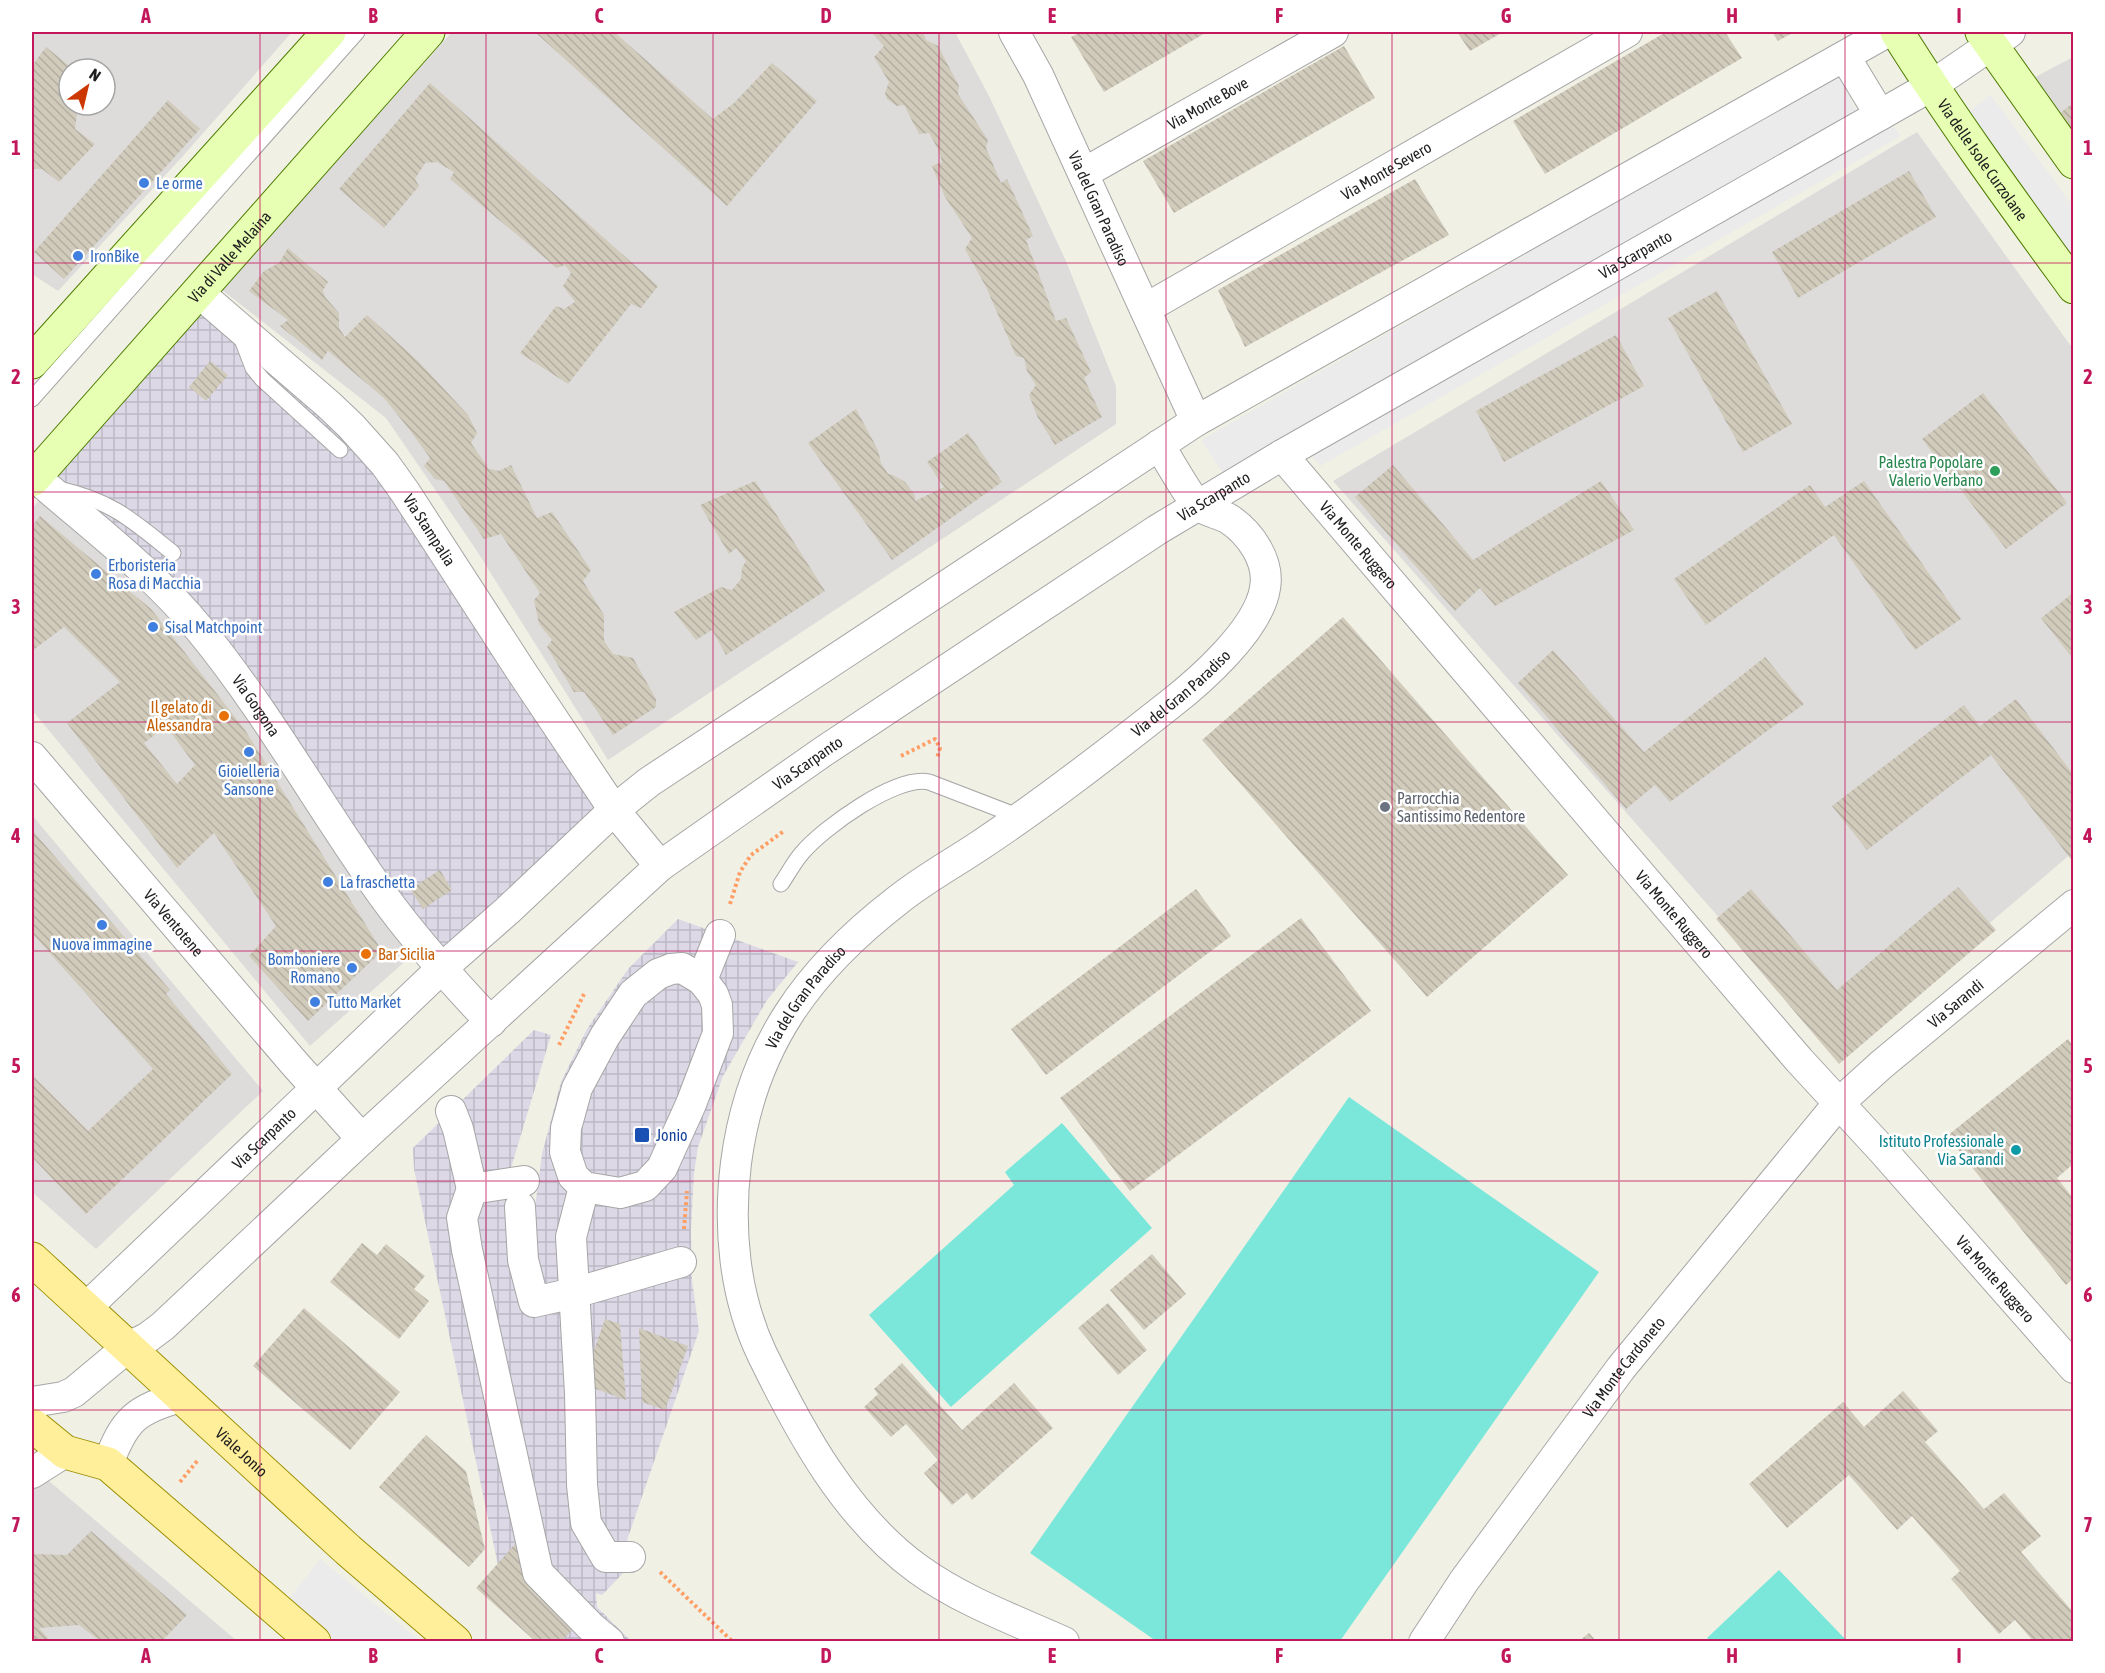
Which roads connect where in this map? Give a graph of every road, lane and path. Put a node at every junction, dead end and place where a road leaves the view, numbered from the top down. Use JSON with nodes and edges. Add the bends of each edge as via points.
{"nodes":[{"id":1,"x":329,"y":32,"type":"edge"},
{"id":2,"x":357,"y":32,"type":"edge"},
{"id":3,"x":428,"y":32,"type":"edge"},
{"id":4,"x":1014,"y":32,"type":"edge"},
{"id":5,"x":1333,"y":32,"type":"edge"},
{"id":6,"x":1627,"y":32,"type":"edge"},
{"id":7,"x":1887,"y":32,"type":"edge"},
{"id":8,"x":1898,"y":32,"type":"edge"},
{"id":9,"x":1994,"y":36,"type":"edge"},
{"id":10,"x":1845,"y":57,"type":"junction"},
{"id":11,"x":1931,"y":86,"type":"junction"},
{"id":12,"x":1880,"y":115,"type":"junction"},
{"id":13,"x":2073,"y":162,"type":"edge"},
{"id":14,"x":1084,"y":173,"type":"junction"},
{"id":15,"x":2073,"y":287,"type":"edge"},
{"id":16,"x":198,"y":292,"type":"junction"},
{"id":17,"x":1145,"y":309,"type":"junction"},
{"id":18,"x":237,"y":325,"type":"junction"},
{"id":19,"x":32,"y":362,"type":"edge"},
{"id":20,"x":32,"y":399,"type":"edge"},
{"id":21,"x":1196,"y":421,"type":"junction"},
{"id":22,"x":1159,"y":445,"type":"junction"},
{"id":23,"x":340,"y":450,"type":"dead end"},
{"id":24,"x":1282,"y":455,"type":"junction"},
{"id":25,"x":37,"y":481,"type":"edge"},
{"id":26,"x":1198,"y":505,"type":"junction"},
{"id":27,"x":173,"y":553,"type":"dead end"},
{"id":28,"x":32,"y":757,"type":"edge"},
{"id":29,"x":614,"y":810,"type":"junction"},
{"id":30,"x":1020,"y":817,"type":"junction"},
{"id":31,"x":660,"y":866,"type":"junction"},
{"id":32,"x":781,"y":884,"type":"dead end"},
{"id":33,"x":2073,"y":905,"type":"edge"},
{"id":34,"x":720,"y":934,"type":"dead end"},
{"id":35,"x":441,"y":969,"type":"junction"},
{"id":36,"x":702,"y":980,"type":"junction"},
{"id":37,"x":490,"y":1022,"type":"junction"},
{"id":38,"x":315,"y":1088,"type":"junction"},
{"id":39,"x":1838,"y":1104,"type":"junction"},
{"id":40,"x":451,"y":1111,"type":"dead end"},
{"id":41,"x":362,"y":1139,"type":"junction"},
{"id":42,"x":687,"y":1185,"type":"dead end"},
{"id":43,"x":584,"y":1186,"type":"junction"},
{"id":44,"x":472,"y":1189,"type":"junction"},
{"id":45,"x":32,"y":1260,"type":"edge"},
{"id":46,"x":681,"y":1262,"type":"joint"},
{"id":47,"x":574,"y":1293,"type":"junction"},
{"id":48,"x":86,"y":1308,"type":"junction"},
{"id":49,"x":128,"y":1347,"type":"junction"},
{"id":50,"x":2073,"y":1368,"type":"edge"},
{"id":51,"x":181,"y":1397,"type":"junction"},
{"id":52,"x":32,"y":1402,"type":"edge"},
{"id":53,"x":32,"y":1425,"type":"edge"},
{"id":54,"x":65,"y":1452,"type":"junction"},
{"id":55,"x":204,"y":1452,"type":"dead end"},
{"id":56,"x":108,"y":1464,"type":"junction"},
{"id":57,"x":32,"y":1473,"type":"edge"},
{"id":58,"x":176,"y":1487,"type":"dead end"},
{"id":59,"x":630,"y":1557,"type":"joint"},
{"id":60,"x":314,"y":1641,"type":"edge"},
{"id":61,"x":455,"y":1641,"type":"edge"},
{"id":62,"x":609,"y":1641,"type":"edge"},
{"id":63,"x":734,"y":1641,"type":"edge"},
{"id":64,"x":1064,"y":1641,"type":"edge"},
{"id":65,"x":1425,"y":1641,"type":"edge"}],
"edges":[{"from":1,"to":19,"type":"main road"},
{"from":2,"to":20,"type":"lane"},
{"from":3,"to":16,"type":"main road","name":"Via di Valle Melaina"},
{"from":4,"to":14,"type":"street","name":"Via del Gran Paradiso"},
{"from":5,"to":14,"type":"street","name":"Via Monte Bove"},
{"from":6,"to":17,"type":"street","name":"Via Monte Severo"},
{"from":7,"to":10,"type":"street","name":"Via Scarpanto"},
{"from":8,"to":11,"type":"main road","name":"Via delle Isole Curzolane"},
{"from":9,"to":11,"type":"street","name":"Via Scarpanto"},
{"from":9,"to":13,"type":"main road"},
{"from":10,"to":12,"type":"street"},
{"from":10,"to":21,"type":"street","name":"Via Scarpanto"},
{"from":11,"to":12,"type":"street","name":"Via Scarpanto"},
{"from":11,"to":15,"type":"main road","name":"Via delle Isole Curzolane"},
{"from":12,"to":24,"type":"street","name":"Via Scarpanto"},
{"from":14,"to":17,"type":"street","name":"Via del Gran Paradiso"},
{"from":16,"to":18,"type":"street","name":"Via Stampalia"},
{"from":16,"to":25,"type":"main road","name":"Via di Valle Melaina"},
{"from":17,"to":21,"type":"street","name":"Via del Gran Paradiso"},
{"from":18,"to":23,"type":"lane","via":[[253,368],[262,379]]},
{"from":18,"to":29,"type":"street","name":"Via Stampalia","via":[[329,405],[385,464]]},
{"from":21,"to":22,"type":"street","name":"Via Scarpanto"},
{"from":22,"to":26,"type":"street"},
{"from":22,"to":29,"type":"street","name":"Via Scarpanto","via":[[680,759]]},
{"from":24,"to":26,"type":"street","name":"Via Scarpanto"},
{"from":24,"to":39,"type":"street","name":"Via Monte Ruggero"},
{"from":25,"to":27,"type":"lane","via":[[116,509]]},
{"from":25,"to":35,"type":"street","name":"Via Gorgona","via":[[139,566],[200,630],[254,703],[382,894]]},
{"from":26,"to":30,"type":"street","name":"Via del Gran Paradiso","via":[[1238,526],[1260,555],[1266,580],[1263,597],[1248,624],[1219,660],[1176,700]]},
{"from":26,"to":31,"type":"street","name":"Via Scarpanto","via":[[824,751]]},
{"from":28,"to":38,"type":"street","name":"Via Ventotene"},
{"from":29,"to":31,"type":"street","name":"Via Stampalia"},
{"from":29,"to":35,"type":"street","name":"Via Scarpanto"},
{"from":30,"to":32,"type":"lane","via":[[919,780],[869,800],[834,826],[803,852]]},
{"from":30,"to":64,"type":"street","name":"Via del Gran Paradiso","via":[[856,933],[805,988],[768,1050],[742,1126],[733,1232],[740,1290],[756,1340],[841,1491],[883,1538],[918,1569],[983,1606]]},
{"from":31,"to":37,"type":"street","name":"Via Scarpanto"},
{"from":33,"to":39,"type":"street","name":"Via Sarandi"},
{"from":34,"to":36,"type":"street"},
{"from":35,"to":37,"type":"street"},
{"from":35,"to":38,"type":"street","name":"Via Scarpanto"},
{"from":36,"to":43,"type":"street","via":[[717,1005],[718,1033],[662,1168],[645,1186],[633,1191],[620,1193]]},
{"from":36,"to":43,"type":"street","via":[[682,968],[658,974],[633,994],[605,1036],[578,1088],[566,1128],[567,1164]]},
{"from":37,"to":41,"type":"street","name":"Via Scarpanto"},
{"from":38,"to":41,"type":"street","name":"Via Ventotene"},
{"from":38,"to":48,"type":"street","name":"Via Scarpanto"},
{"from":39,"to":50,"type":"street","name":"Via Monte Ruggero"},
{"from":39,"to":65,"type":"street","name":"Via Monte Cardoneto","via":[[1638,1347],[1464,1581]]},
{"from":40,"to":44,"type":"street"},
{"from":41,"to":49,"type":"street","name":"Via Scarpanto","via":[[163,1326]]},
{"from":42,"to":46,"type":"path"},
{"from":43,"to":47,"type":"street","via":[[571,1237]]},
{"from":44,"to":47,"type":"street","via":[[522,1194],[523,1260],[534,1302]]},
{"from":44,"to":62,"type":"street","via":[[462,1218],[467,1250],[538,1573]]},
{"from":45,"to":48,"type":"main road","name":"Viale Jonio"},
{"from":46,"to":47,"type":"street"},
{"from":47,"to":59,"type":"street","via":[[586,1523],[606,1557]]},
{"from":48,"to":49,"type":"main road","name":"Viale Jonio"},
{"from":49,"to":51,"type":"main road","name":"Viale Jonio"},
{"from":49,"to":52,"type":"street","name":"Via Scarpanto","via":[[74,1392]]},
{"from":51,"to":56,"type":"street","via":[[135,1416],[121,1433]]},
{"from":51,"to":61,"type":"main road","name":"Viale Jonio","via":[[348,1550]]},
{"from":53,"to":54,"type":"main road"},
{"from":54,"to":56,"type":"main road"},
{"from":54,"to":57,"type":"street"},
{"from":55,"to":58,"type":"path"},
{"from":56,"to":60,"type":"main road"},
{"from":59,"to":63,"type":"path","via":[[651,1563]]}]}
